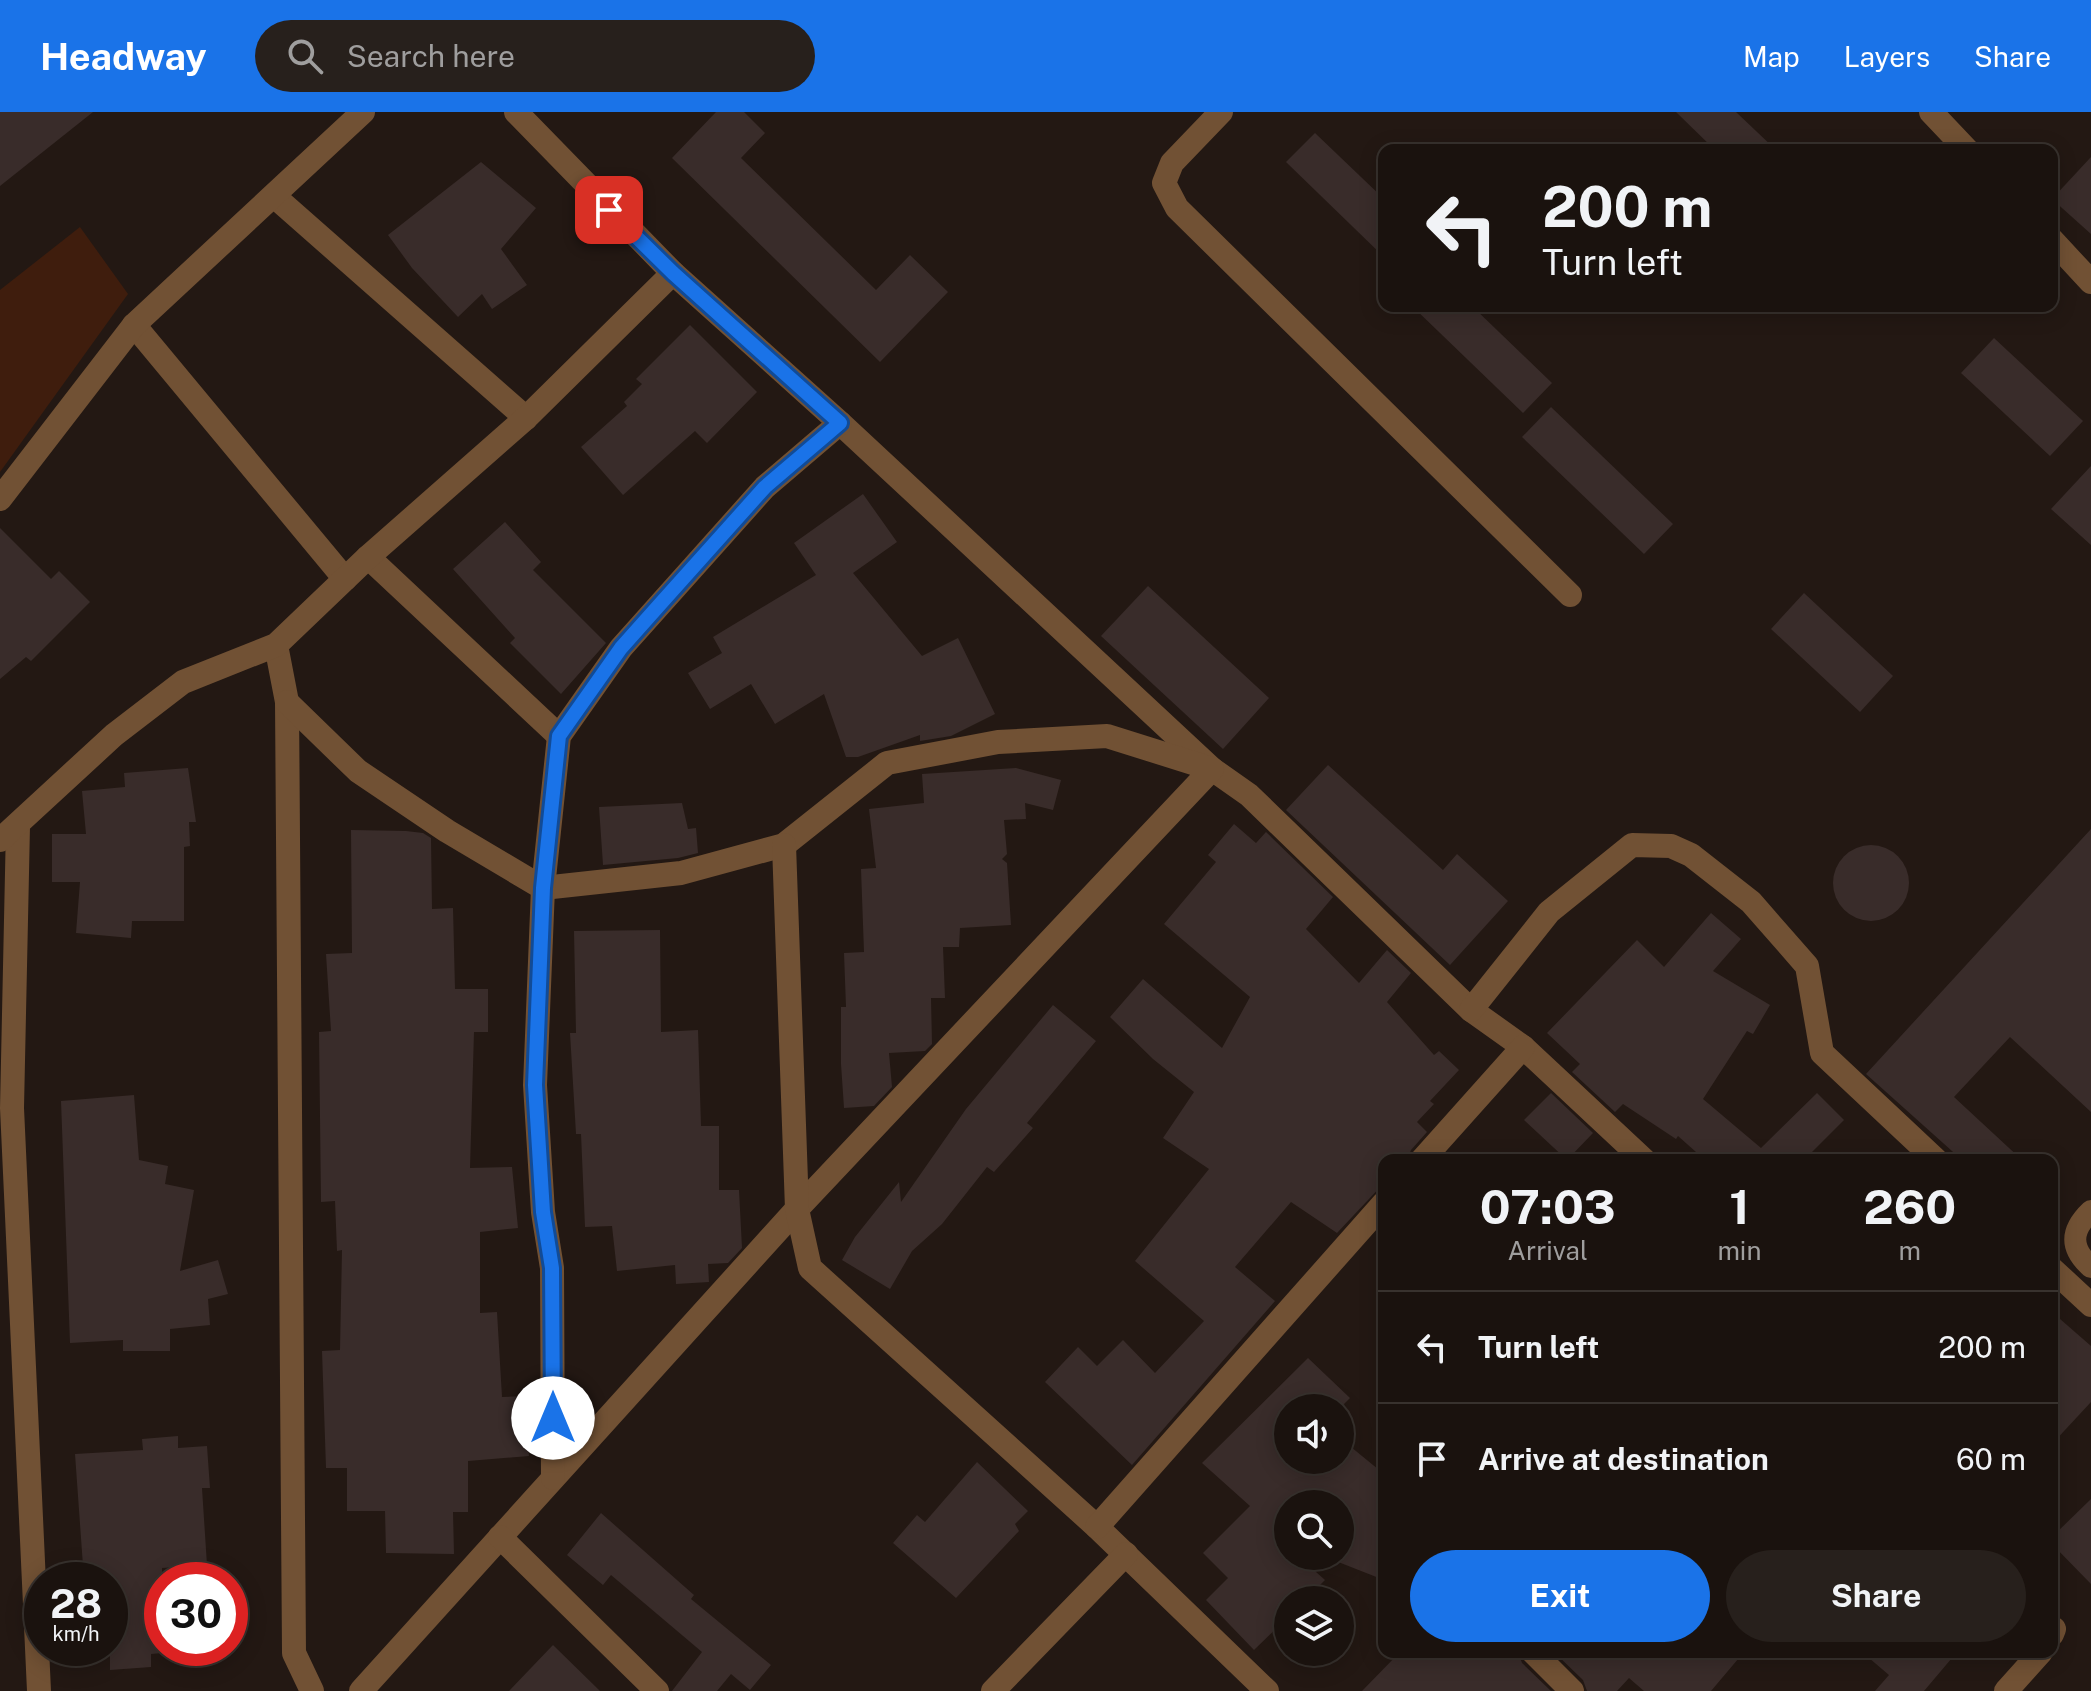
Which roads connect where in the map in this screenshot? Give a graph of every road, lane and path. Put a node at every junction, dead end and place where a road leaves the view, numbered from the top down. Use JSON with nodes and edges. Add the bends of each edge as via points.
{"nodes":[{"id":1,"x":363,"y":112,"type":"edge"},
{"id":2,"x":516,"y":112,"type":"edge"},
{"id":3,"x":1221,"y":112,"type":"edge"},
{"id":4,"x":1931,"y":112,"type":"edge"},
{"id":5,"x":1961,"y":144,"type":"edge"},
{"id":6,"x":274,"y":196,"type":"junction"},
{"id":7,"x":2058,"y":246,"type":"edge"},
{"id":8,"x":673,"y":273,"type":"junction"},
{"id":9,"x":2091,"y":282,"type":"edge"},
{"id":10,"x":134,"y":325,"type":"junction"},
{"id":11,"x":526,"y":418,"type":"junction"},
{"id":12,"x":840,"y":423,"type":"junction"},
{"id":13,"x":0,"y":499,"type":"edge"},
{"id":14,"x":368,"y":557,"type":"junction"},
{"id":15,"x":345,"y":579,"type":"junction"},
{"id":16,"x":1570,"y":595,"type":"dead end"},
{"id":17,"x":276,"y":645,"type":"junction"},
{"id":18,"x":287,"y":702,"type":"junction"},
{"id":19,"x":559,"y":736,"type":"junction"},
{"id":20,"x":1212,"y":769,"type":"junction"},
{"id":21,"x":9,"y":833,"type":"edge"},
{"id":22,"x":784,"y":845,"type":"junction"},
{"id":23,"x":543,"y":888,"type":"junction"},
{"id":24,"x":1471,"y":1010,"type":"junction"},
{"id":25,"x":1523,"y":1047,"type":"junction"},
{"id":26,"x":6,"y":1114,"type":"edge"},
{"id":27,"x":1427,"y":1154,"type":"edge"},
{"id":28,"x":1638,"y":1154,"type":"edge"},
{"id":29,"x":1930,"y":1154,"type":"edge"},
{"id":30,"x":797,"y":1209,"type":"junction"},
{"id":31,"x":1378,"y":1210,"type":"edge"},
{"id":32,"x":2091,"y":1211,"type":"edge"},
{"id":33,"x":2091,"y":1267,"type":"edge"},
{"id":34,"x":2058,"y":1275,"type":"edge"},
{"id":35,"x":2091,"y":1305,"type":"edge"},
{"id":36,"x":553,"y":1478,"type":"junction"},
{"id":37,"x":1097,"y":1527,"type":"junction"},
{"id":38,"x":500,"y":1537,"type":"junction"},
{"id":39,"x":1126,"y":1554,"type":"junction"},
{"id":40,"x":1539,"y":1658,"type":"edge"},
{"id":41,"x":2036,"y":1658,"type":"edge"},
{"id":42,"x":39,"y":1691,"type":"edge"},
{"id":43,"x":312,"y":1691,"type":"edge"},
{"id":44,"x":361,"y":1691,"type":"edge"},
{"id":45,"x":657,"y":1691,"type":"edge"},
{"id":46,"x":993,"y":1691,"type":"edge"},
{"id":47,"x":1267,"y":1691,"type":"edge"},
{"id":48,"x":1572,"y":1691,"type":"edge"},
{"id":49,"x":2006,"y":1691,"type":"edge"}],
"edges":[{"from":1,"to":6,"type":"street"},
{"from":2,"to":8,"type":"street"},
{"from":3,"to":16,"type":"street","via":[[1172,163],[1164,183],[1177,208]]},
{"from":4,"to":5,"type":"street"},
{"from":6,"to":10,"type":"street"},
{"from":6,"to":11,"type":"street"},
{"from":7,"to":9,"type":"street"},
{"from":8,"to":11,"type":"street"},
{"from":8,"to":12,"type":"street"},
{"from":10,"to":13,"type":"street"},
{"from":10,"to":15,"type":"street"},
{"from":11,"to":14,"type":"street"},
{"from":12,"to":19,"type":"street","via":[[765,487],[621,648]]},
{"from":12,"to":20,"type":"street"},
{"from":14,"to":15,"type":"street"},
{"from":14,"to":19,"type":"street"},
{"from":15,"to":17,"type":"street"},
{"from":17,"to":18,"type":"street"},
{"from":17,"to":21,"type":"street","via":[[183,682],[114,735]]},
{"from":18,"to":23,"type":"street","via":[[358,771]]},
{"from":18,"to":43,"type":"street","via":[[294,1653]]},
{"from":19,"to":23,"type":"street"},
{"from":20,"to":22,"type":"street","via":[[1107,736],[998,742],[887,763]]},
{"from":20,"to":24,"type":"street","via":[[1249,795]]},
{"from":20,"to":30,"type":"street"},
{"from":21,"to":26,"type":"street"},
{"from":22,"to":23,"type":"street","via":[[681,873]]},
{"from":22,"to":30,"type":"street"},
{"from":23,"to":36,"type":"street","via":[[535,1085],[552,1268]]},
{"from":24,"to":25,"type":"street"},
{"from":24,"to":29,"type":"street","via":[[1549,912],[1632,845],[1671,846],[1691,855],[1751,902],[1807,966],[1822,1053]]},
{"from":25,"to":27,"type":"street"},
{"from":25,"to":28,"type":"street"},
{"from":26,"to":42,"type":"street"},
{"from":30,"to":36,"type":"street"},
{"from":30,"to":37,"type":"street","via":[[810,1268]]},
{"from":31,"to":37,"type":"street"},
{"from":32,"to":33,"type":"lane","via":[[2073,1237],[2079,1257]]},
{"from":34,"to":35,"type":"street"},
{"from":36,"to":38,"type":"street"},
{"from":37,"to":39,"type":"street"},
{"from":38,"to":44,"type":"street"},
{"from":38,"to":45,"type":"street"},
{"from":39,"to":46,"type":"street"},
{"from":39,"to":47,"type":"street"},
{"from":40,"to":48,"type":"street"},
{"from":41,"to":49,"type":"street"}]}
